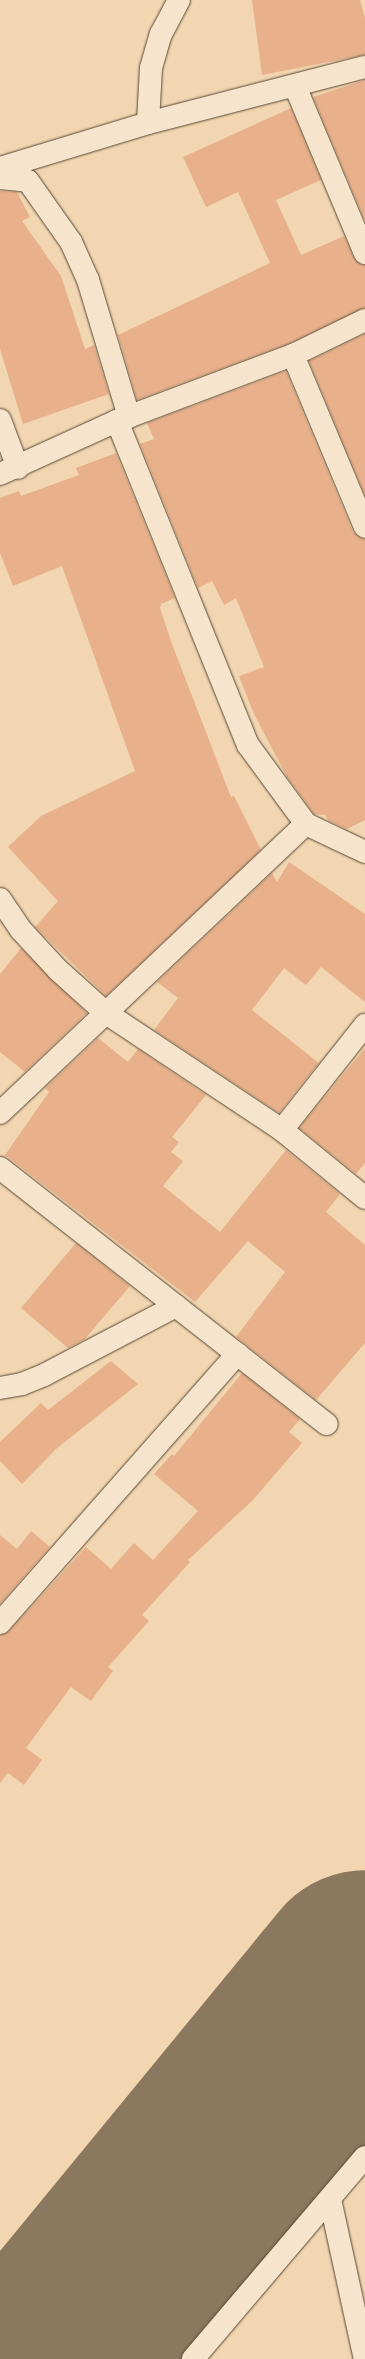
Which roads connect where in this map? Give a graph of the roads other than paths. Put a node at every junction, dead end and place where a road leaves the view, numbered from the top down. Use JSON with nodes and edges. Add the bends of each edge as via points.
{"nodes":[{"id":1,"x":179,"y":0,"type":"edge"},
{"id":2,"x":365,"y":67,"type":"edge"},
{"id":3,"x":295,"y":86,"type":"junction"},
{"id":4,"x":148,"y":123,"type":"junction"},
{"id":5,"x":0,"y":168,"type":"edge"},
{"id":6,"x":0,"y":178,"type":"edge"},
{"id":7,"x":365,"y":253,"type":"edge"},
{"id":8,"x":365,"y":320,"type":"edge"},
{"id":9,"x":293,"y":355,"type":"junction"},
{"id":10,"x":123,"y":419,"type":"junction"},
{"id":11,"x":0,"y":420,"type":"edge"},
{"id":12,"x":9,"y":471,"type":"edge"},
{"id":13,"x":365,"y":527,"type":"edge"},
{"id":14,"x":306,"y":824,"type":"junction"},
{"id":15,"x":365,"y":852,"type":"edge"},
{"id":16,"x":0,"y":899,"type":"edge"},
{"id":17,"x":106,"y":1013,"type":"junction"},
{"id":18,"x":365,"y":1025,"type":"edge"},
{"id":19,"x":0,"y":1113,"type":"edge"},
{"id":20,"x":282,"y":1130,"type":"junction"},
{"id":21,"x":0,"y":1168,"type":"edge"},
{"id":22,"x":365,"y":1198,"type":"edge"},
{"id":23,"x":176,"y":1306,"type":"junction"},
{"id":24,"x":237,"y":1354,"type":"junction"},
{"id":25,"x":0,"y":1388,"type":"edge"},
{"id":26,"x":327,"y":1424,"type":"dead end"},
{"id":27,"x":0,"y":1622,"type":"edge"},
{"id":28,"x":365,"y":2157,"type":"edge"},
{"id":29,"x":330,"y":2199,"type":"junction"},
{"id":30,"x":193,"y":2359,"type":"edge"},
{"id":31,"x":365,"y":2359,"type":"edge"}],
"edges":[{"from":1,"to":4,"type":"street","via":[[161,34],[151,68]]},
{"from":2,"to":3,"type":"street"},
{"from":3,"to":4,"type":"street"},
{"from":3,"to":7,"type":"street"},
{"from":4,"to":5,"type":"street"},
{"from":6,"to":10,"type":"street","via":[[28,181],[71,242],[88,280]]},
{"from":8,"to":9,"type":"street"},
{"from":9,"to":10,"type":"street"},
{"from":9,"to":13,"type":"street"},
{"from":10,"to":12,"type":"street"},
{"from":10,"to":14,"type":"street","via":[[248,745]]},
{"from":11,"to":12,"type":"street"},
{"from":14,"to":15,"type":"street"},
{"from":14,"to":17,"type":"street"},
{"from":16,"to":17,"type":"street","via":[[21,930],[58,970]]},
{"from":17,"to":19,"type":"street"},
{"from":17,"to":20,"type":"street"},
{"from":18,"to":20,"type":"street"},
{"from":20,"to":22,"type":"street"},
{"from":21,"to":23,"type":"street"},
{"from":23,"to":24,"type":"street"},
{"from":23,"to":25,"type":"street","via":[[37,1378]]},
{"from":24,"to":26,"type":"street"},
{"from":24,"to":27,"type":"street"},
{"from":28,"to":29,"type":"street"},
{"from":29,"to":30,"type":"street"},
{"from":29,"to":31,"type":"street"}]}
